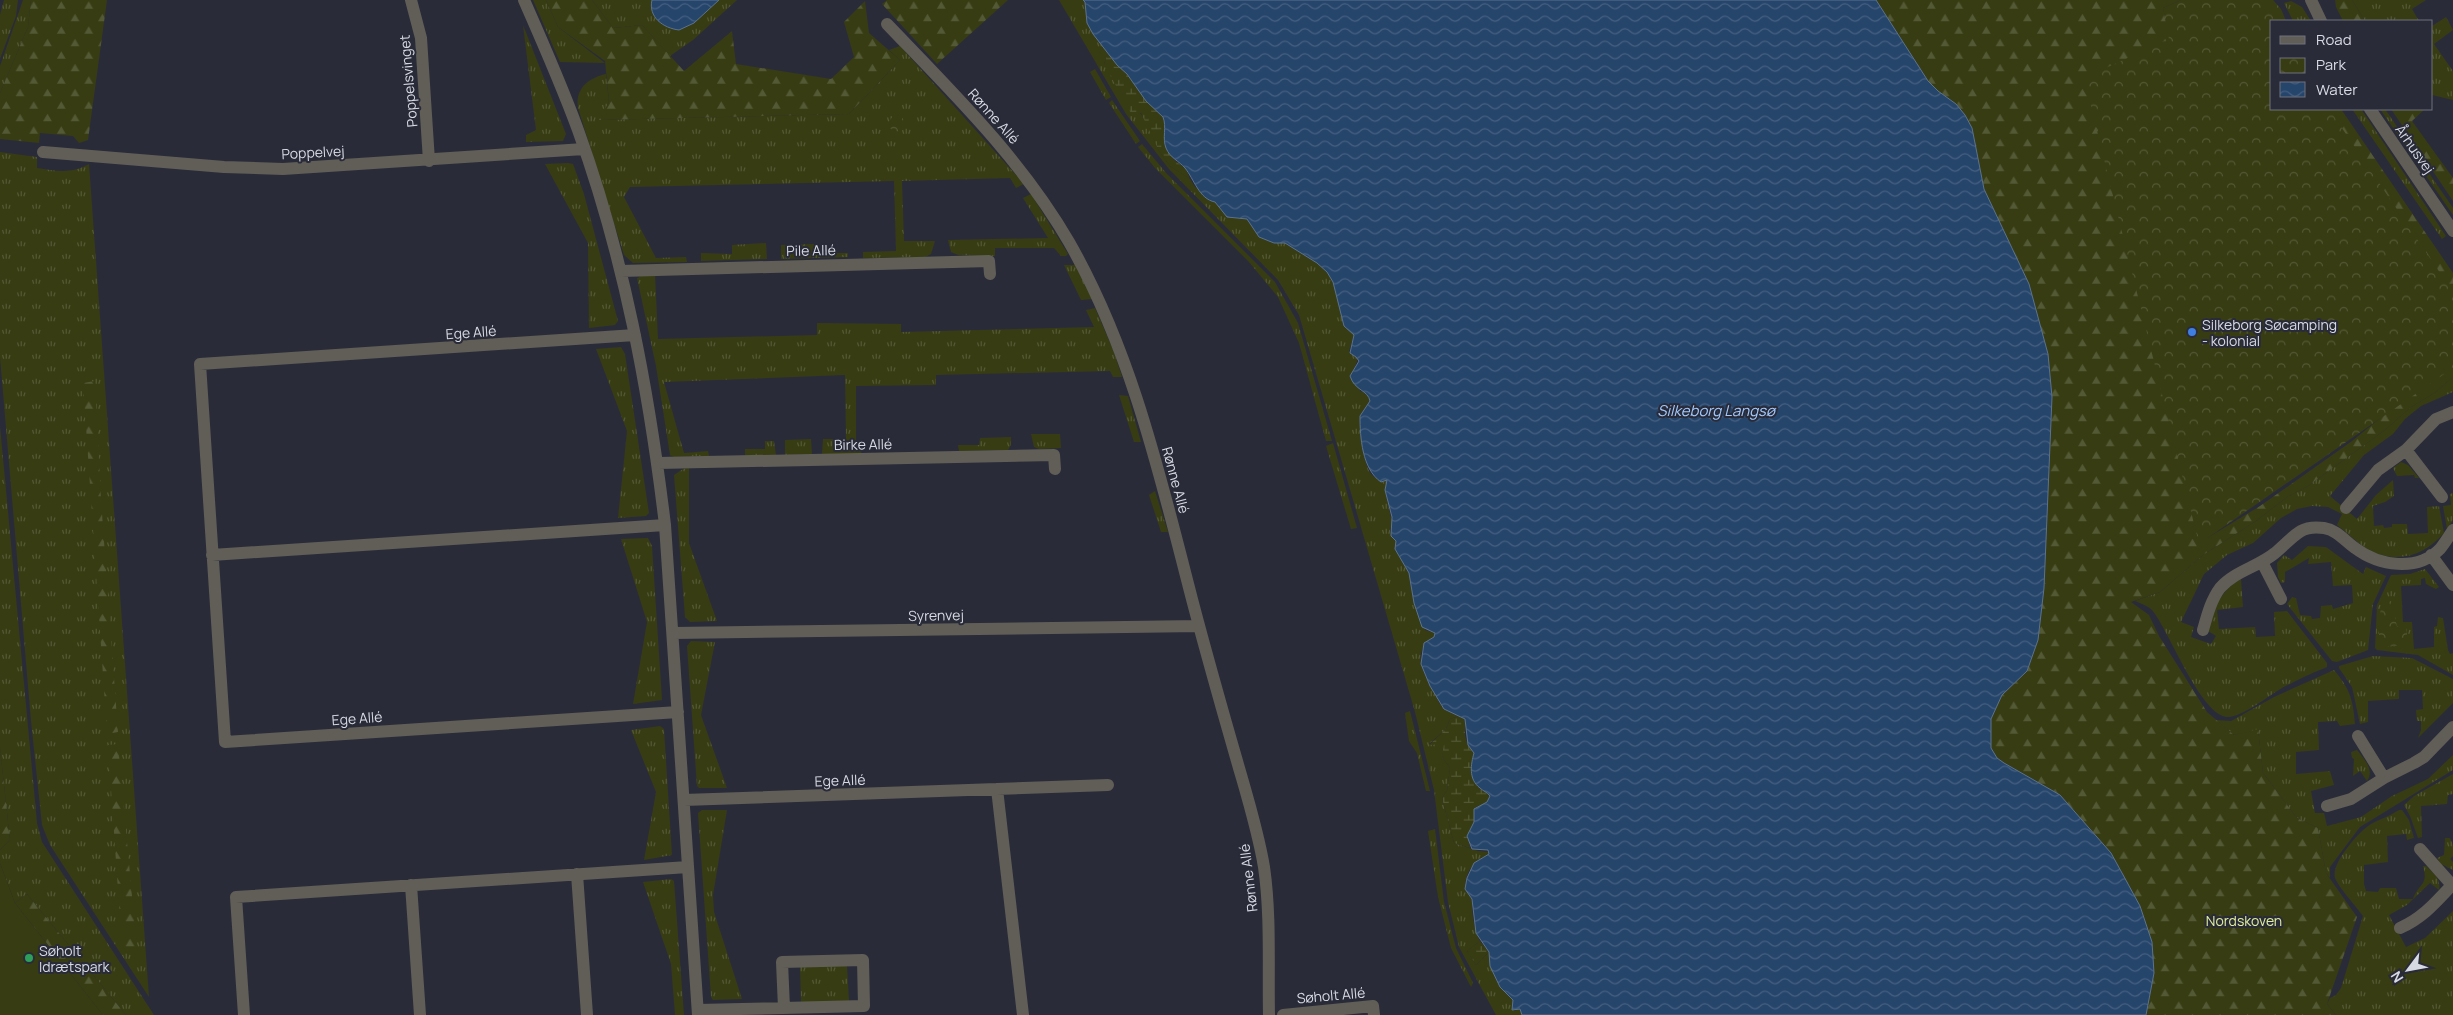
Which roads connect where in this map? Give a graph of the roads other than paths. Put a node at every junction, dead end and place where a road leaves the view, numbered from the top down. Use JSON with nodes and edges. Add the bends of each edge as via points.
{"nodes":[{"id":1,"x":411,"y":0,"type":"edge"},
{"id":2,"x":524,"y":0,"type":"edge"},
{"id":3,"x":2311,"y":0,"type":"edge"},
{"id":4,"x":2321,"y":20,"type":"edge"},
{"id":5,"x":887,"y":24,"type":"dead end"},
{"id":6,"x":2371,"y":110,"type":"edge"},
{"id":7,"x":584,"y":149,"type":"junction"},
{"id":8,"x":43,"y":152,"type":"dead end"},
{"id":9,"x":429,"y":161,"type":"junction"},
{"id":10,"x":2453,"y":231,"type":"edge"},
{"id":11,"x":621,"y":271,"type":"junction"},
{"id":12,"x":990,"y":274,"type":"dead end"},
{"id":13,"x":636,"y":335,"type":"junction"},
{"id":14,"x":2453,"y":412,"type":"edge"},
{"id":15,"x":2406,"y":450,"type":"junction"},
{"id":16,"x":658,"y":463,"type":"junction"},
{"id":17,"x":1055,"y":469,"type":"dead end"},
{"id":18,"x":2442,"y":497,"type":"dead end"},
{"id":19,"x":2346,"y":508,"type":"dead end"},
{"id":20,"x":665,"y":525,"type":"junction"},
{"id":21,"x":2453,"y":530,"type":"edge"},
{"id":22,"x":212,"y":555,"type":"junction"},
{"id":23,"x":2431,"y":555,"type":"junction"},
{"id":24,"x":2262,"y":562,"type":"junction"},
{"id":25,"x":2453,"y":585,"type":"edge"},
{"id":26,"x":2280,"y":599,"type":"dead end"},
{"id":27,"x":1199,"y":626,"type":"junction"},
{"id":28,"x":2202,"y":630,"type":"dead end"},
{"id":29,"x":672,"y":633,"type":"junction"},
{"id":30,"x":678,"y":712,"type":"junction"},
{"id":31,"x":2453,"y":727,"type":"edge"},
{"id":32,"x":2358,"y":736,"type":"dead end"},
{"id":33,"x":2384,"y":778,"type":"junction"},
{"id":34,"x":1108,"y":785,"type":"dead end"},
{"id":35,"x":997,"y":789,"type":"junction"},
{"id":36,"x":684,"y":800,"type":"junction"},
{"id":37,"x":2327,"y":806,"type":"dead end"},
{"id":38,"x":2420,"y":849,"type":"dead end"},
{"id":39,"x":688,"y":866,"type":"junction"},
{"id":40,"x":577,"y":874,"type":"junction"},
{"id":41,"x":411,"y":885,"type":"junction"},
{"id":42,"x":2452,"y":885,"type":"edge"},
{"id":43,"x":2400,"y":928,"type":"dead end"},
{"id":44,"x":784,"y":1008,"type":"junction"},
{"id":45,"x":698,"y":1013,"type":"edge"},
{"id":46,"x":244,"y":1015,"type":"edge"},
{"id":47,"x":420,"y":1015,"type":"edge"},
{"id":48,"x":587,"y":1015,"type":"edge"},
{"id":49,"x":1023,"y":1015,"type":"edge"},
{"id":50,"x":1269,"y":1015,"type":"edge"},
{"id":51,"x":1283,"y":1015,"type":"edge"},
{"id":52,"x":1374,"y":1015,"type":"edge"}],
"edges":[{"from":1,"to":9,"type":"street","name":"Poppelsvinget","via":[[421,38]]},
{"from":2,"to":7,"type":"street"},
{"from":3,"to":4,"type":"street"},
{"from":5,"to":27,"type":"street","name":"Rønne Allé","via":[[989,131],[1033,185],[1100,302],[1126,368],[1158,467]]},
{"from":6,"to":10,"type":"street","name":"Århusvej"},
{"from":7,"to":9,"type":"street","name":"Poppelvej"},
{"from":7,"to":11,"type":"street"},
{"from":8,"to":9,"type":"street","name":"Poppelvej","via":[[282,169]]},
{"from":11,"to":12,"type":"street","name":"Pile Allé","via":[[989,261]]},
{"from":11,"to":13,"type":"street"},
{"from":13,"to":16,"type":"street"},
{"from":13,"to":22,"type":"street","name":"Ege Allé","via":[[200,364]]},
{"from":14,"to":15,"type":"street","via":[[2436,419]]},
{"from":15,"to":18,"type":"street"},
{"from":15,"to":19,"type":"street","via":[[2378,470]]},
{"from":16,"to":17,"type":"street","name":"Birke Allé","via":[[1054,454]]},
{"from":16,"to":20,"type":"street"},
{"from":20,"to":22,"type":"street"},
{"from":20,"to":29,"type":"street"},
{"from":21,"to":23,"type":"street"},
{"from":22,"to":30,"type":"street","name":"Ege Allé","via":[[225,742]]},
{"from":23,"to":24,"type":"street","via":[[2408,563],[2382,562],[2368,557],[2327,528],[2315,527],[2293,536]]},
{"from":23,"to":25,"type":"street"},
{"from":24,"to":26,"type":"street"},
{"from":24,"to":28,"type":"street","via":[[2220,588]]},
{"from":27,"to":29,"type":"street","name":"Syrenvej"},
{"from":27,"to":50,"type":"street","name":"Rønne Allé","via":[[1257,830],[1264,869]]},
{"from":29,"to":30,"type":"street"},
{"from":30,"to":36,"type":"street"},
{"from":31,"to":33,"type":"street","via":[[2424,757]]},
{"from":32,"to":33,"type":"street"},
{"from":33,"to":37,"type":"street","via":[[2351,799]]},
{"from":34,"to":35,"type":"street","name":"Ege Allé"},
{"from":35,"to":36,"type":"street","name":"Ege Allé"},
{"from":35,"to":49,"type":"street"},
{"from":36,"to":39,"type":"street"},
{"from":38,"to":42,"type":"street"},
{"from":39,"to":40,"type":"street"},
{"from":39,"to":45,"type":"street"},
{"from":40,"to":41,"type":"street"},
{"from":40,"to":48,"type":"street"},
{"from":41,"to":46,"type":"street","via":[[236,897]]},
{"from":41,"to":47,"type":"street"},
{"from":42,"to":43,"type":"street","via":[[2430,911]]},
{"from":44,"to":44,"type":"street","via":[[864,1006],[863,960],[782,962]]},
{"from":44,"to":45,"type":"street"},
{"from":51,"to":52,"type":"street","name":"Søholt Allé","via":[[1373,1006]]}]}
